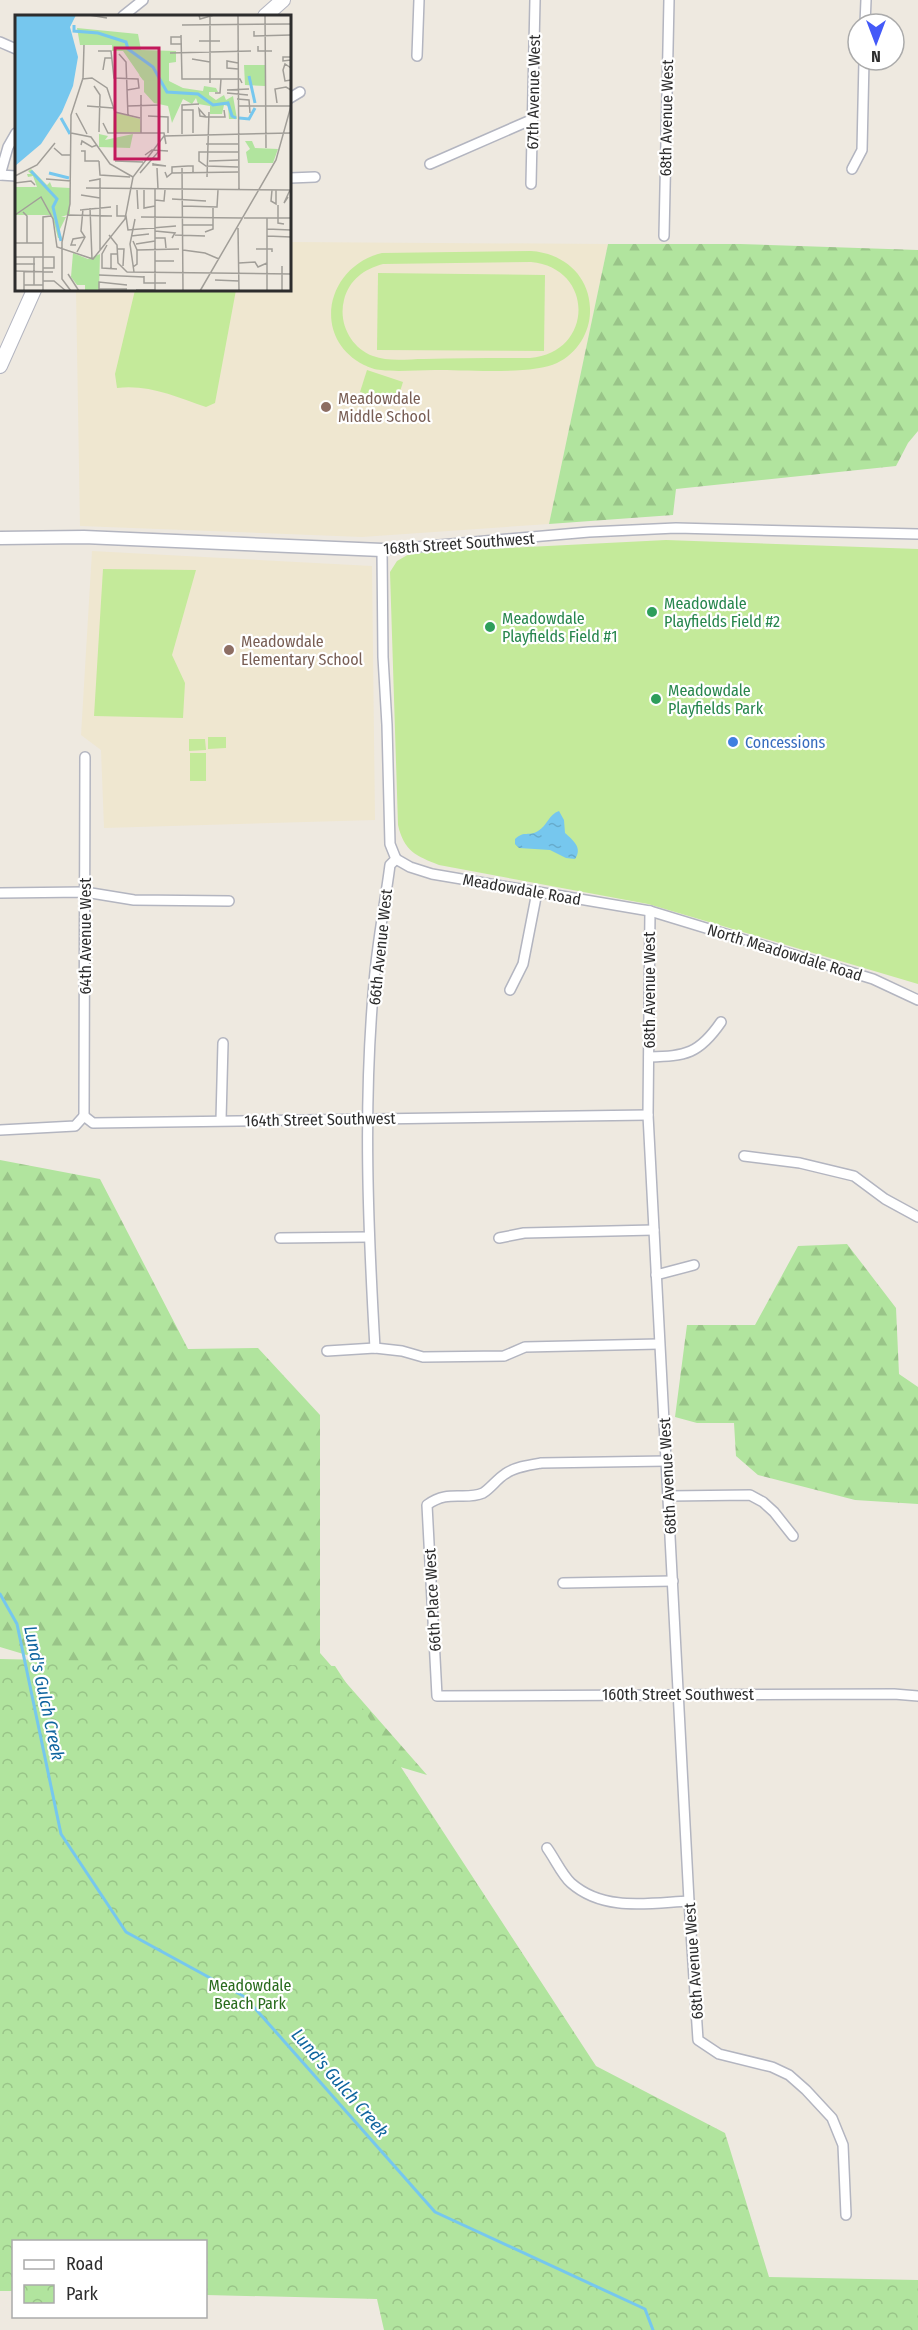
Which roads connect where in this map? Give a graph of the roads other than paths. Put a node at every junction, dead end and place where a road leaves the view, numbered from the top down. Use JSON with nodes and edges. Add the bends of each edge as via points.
{"nodes":[{"id":1,"x":143,"y":0,"type":"edge"},
{"id":2,"x":283,"y":0,"type":"edge"},
{"id":3,"x":419,"y":0,"type":"edge"},
{"id":4,"x":535,"y":0,"type":"edge"},
{"id":5,"x":669,"y":0,"type":"edge"},
{"id":6,"x":124,"y":15,"type":"edge"},
{"id":7,"x":266,"y":15,"type":"edge"},
{"id":8,"x":0,"y":42,"type":"edge"},
{"id":9,"x":15,"y":49,"type":"edge"},
{"id":10,"x":417,"y":56,"type":"dead end"},
{"id":11,"x":864,"y":72,"type":"edge"},
{"id":12,"x":300,"y":92,"type":"dead end"},
{"id":13,"x":291,"y":97,"type":"edge"},
{"id":14,"x":533,"y":119,"type":"junction"},
{"id":15,"x":15,"y":135,"type":"edge"},
{"id":16,"x":430,"y":164,"type":"dead end"},
{"id":17,"x":852,"y":169,"type":"dead end"},
{"id":18,"x":0,"y":175,"type":"edge"},
{"id":19,"x":15,"y":176,"type":"edge"},
{"id":20,"x":315,"y":177,"type":"dead end"},
{"id":21,"x":291,"y":178,"type":"edge"},
{"id":22,"x":531,"y":184,"type":"dead end"},
{"id":23,"x":664,"y":236,"type":"dead end"},
{"id":24,"x":34,"y":291,"type":"edge"},
{"id":25,"x":0,"y":366,"type":"edge"},
{"id":26,"x":918,"y":534,"type":"edge"},
{"id":27,"x":0,"y":538,"type":"edge"},
{"id":28,"x":382,"y":550,"type":"junction"},
{"id":29,"x":85,"y":757,"type":"dead end"},
{"id":30,"x":396,"y":859,"type":"junction"},
{"id":31,"x":86,"y":892,"type":"junction"},
{"id":32,"x":537,"y":892,"type":"junction"},
{"id":33,"x":0,"y":893,"type":"edge"},
{"id":34,"x":229,"y":901,"type":"dead end"},
{"id":35,"x":650,"y":911,"type":"junction"},
{"id":36,"x":510,"y":990,"type":"dead end"},
{"id":37,"x":918,"y":1000,"type":"edge"},
{"id":38,"x":721,"y":1022,"type":"dead end"},
{"id":39,"x":223,"y":1043,"type":"dead end"},
{"id":40,"x":649,"y":1057,"type":"junction"},
{"id":41,"x":648,"y":1115,"type":"junction"},
{"id":42,"x":84,"y":1116,"type":"junction"},
{"id":43,"x":368,"y":1118,"type":"junction"},
{"id":44,"x":221,"y":1120,"type":"junction"},
{"id":45,"x":0,"y":1130,"type":"edge"},
{"id":46,"x":744,"y":1156,"type":"dead end"},
{"id":47,"x":918,"y":1217,"type":"edge"},
{"id":48,"x":654,"y":1230,"type":"junction"},
{"id":49,"x":368,"y":1237,"type":"junction"},
{"id":50,"x":280,"y":1238,"type":"dead end"},
{"id":51,"x":499,"y":1238,"type":"dead end"},
{"id":52,"x":694,"y":1265,"type":"dead end"},
{"id":53,"x":656,"y":1275,"type":"junction"},
{"id":54,"x":659,"y":1344,"type":"junction"},
{"id":55,"x":375,"y":1348,"type":"junction"},
{"id":56,"x":327,"y":1351,"type":"dead end"},
{"id":57,"x":667,"y":1461,"type":"junction"},
{"id":58,"x":669,"y":1496,"type":"junction"},
{"id":59,"x":793,"y":1536,"type":"dead end"},
{"id":60,"x":673,"y":1581,"type":"junction"},
{"id":61,"x":563,"y":1583,"type":"dead end"},
{"id":62,"x":680,"y":1694,"type":"junction"},
{"id":63,"x":437,"y":1696,"type":"joint"},
{"id":64,"x":918,"y":1696,"type":"edge"},
{"id":65,"x":548,"y":1848,"type":"dead end"},
{"id":66,"x":689,"y":1901,"type":"junction"},
{"id":67,"x":846,"y":2215,"type":"dead end"}],
"edges":[{"from":1,"to":6,"type":"street"},
{"from":2,"to":7,"type":"main road"},
{"from":3,"to":10,"type":"street"},
{"from":4,"to":14,"type":"street","name":"67th Avenue West"},
{"from":5,"to":23,"type":"street","name":"68th Avenue West"},
{"from":8,"to":9,"type":"street"},
{"from":11,"to":17,"type":"street","via":[[862,150]]},
{"from":12,"to":13,"type":"street"},
{"from":14,"to":16,"type":"street"},
{"from":14,"to":22,"type":"street","name":"67th Avenue West"},
{"from":15,"to":18,"type":"street"},
{"from":18,"to":19,"type":"street"},
{"from":20,"to":21,"type":"street"},
{"from":24,"to":25,"type":"main road"},
{"from":26,"to":28,"type":"street","name":"168th Street Southwest","via":[[675,528]]},
{"from":27,"to":28,"type":"street","name":"168th Street Southwest","via":[[84,537]]},
{"from":28,"to":30,"type":"street","via":[[390,844]]},
{"from":29,"to":31,"type":"street","name":"64th Avenue West"},
{"from":30,"to":32,"type":"street","name":"Meadowdale Road","via":[[432,874]]},
{"from":30,"to":43,"type":"street","name":"66th Avenue West","via":[[390,865],[374,982]]},
{"from":31,"to":33,"type":"street"},
{"from":31,"to":34,"type":"street","via":[[134,900]]},
{"from":31,"to":42,"type":"street","name":"64th Avenue West"},
{"from":32,"to":35,"type":"street","name":"Meadowdale Road"},
{"from":32,"to":36,"type":"street","via":[[523,964]]},
{"from":35,"to":37,"type":"street","name":"North Meadowdale Road","via":[[873,979]]},
{"from":35,"to":40,"type":"street","name":"68th Avenue West"},
{"from":38,"to":40,"type":"street","via":[[708,1041],[693,1051]]},
{"from":39,"to":44,"type":"street"},
{"from":40,"to":41,"type":"street","name":"68th Avenue West"},
{"from":41,"to":43,"type":"street","name":"164th Street Southwest"},
{"from":41,"to":48,"type":"street","name":"68th Avenue West"},
{"from":42,"to":44,"type":"street","name":"164th Street Southwest","via":[[93,1124]]},
{"from":42,"to":45,"type":"street","via":[[75,1126]]},
{"from":43,"to":44,"type":"street","name":"164th Street Southwest"},
{"from":43,"to":49,"type":"street","name":"66th Avenue West"},
{"from":46,"to":47,"type":"street","via":[[800,1163],[854,1176]]},
{"from":48,"to":51,"type":"street","via":[[524,1233]]},
{"from":48,"to":53,"type":"street","name":"68th Avenue West"},
{"from":49,"to":50,"type":"street"},
{"from":49,"to":55,"type":"street","name":"66th Avenue West"},
{"from":52,"to":53,"type":"street"},
{"from":53,"to":54,"type":"street","name":"68th Avenue West"},
{"from":54,"to":55,"type":"street","via":[[525,1347],[504,1356],[423,1358]]},
{"from":54,"to":57,"type":"street","name":"68th Avenue West"},
{"from":55,"to":56,"type":"street"},
{"from":57,"to":58,"type":"street","name":"68th Avenue West"},
{"from":57,"to":63,"type":"street","name":"66th Place West","via":[[542,1463],[506,1473],[482,1493],[436,1498],[427,1505]]},
{"from":58,"to":59,"type":"street","via":[[750,1495],[774,1512]]},
{"from":58,"to":60,"type":"street","name":"68th Avenue West"},
{"from":60,"to":61,"type":"street"},
{"from":60,"to":62,"type":"street","name":"68th Avenue West"},
{"from":62,"to":63,"type":"street","name":"160th Street Southwest"},
{"from":62,"to":64,"type":"street","name":"160th Street Southwest"},
{"from":62,"to":66,"type":"street","name":"68th Avenue West"},
{"from":65,"to":66,"type":"street","via":[[570,1882],[607,1901]]},
{"from":66,"to":67,"type":"street","name":"68th Avenue West","via":[[698,2040],[719,2055],[772,2067],[789,2075],[832,2118],[843,2145]]}]}
